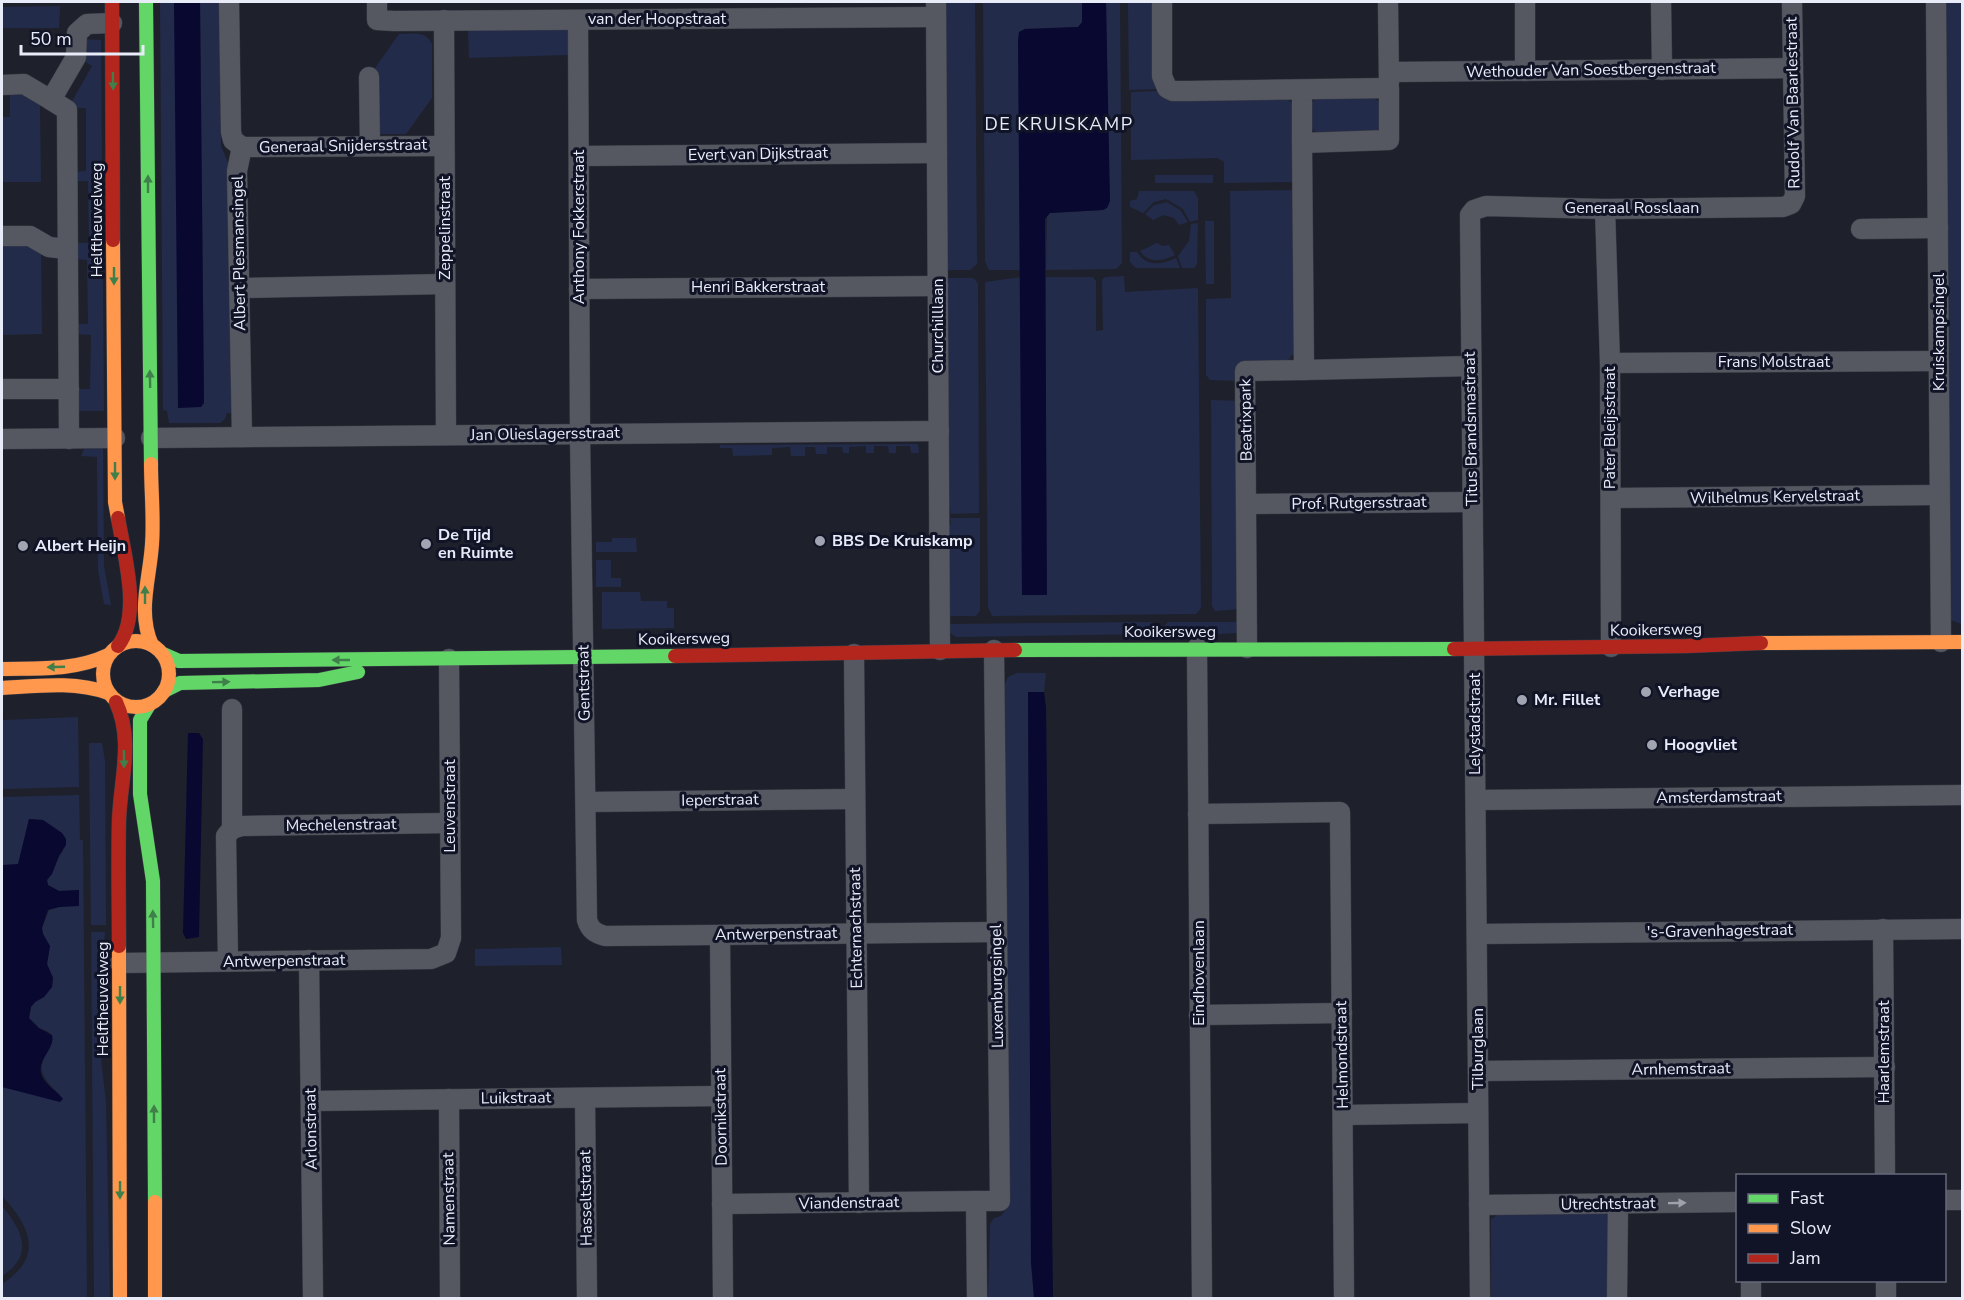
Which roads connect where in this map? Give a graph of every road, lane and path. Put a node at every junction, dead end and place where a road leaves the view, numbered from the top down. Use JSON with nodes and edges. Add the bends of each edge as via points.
{"nodes":[{"id":1,"x":112,"y":2,"type":"edge"},
{"id":2,"x":146,"y":2,"type":"edge"},
{"id":3,"x":229,"y":2,"type":"edge"},
{"id":4,"x":1162,"y":2,"type":"edge"},
{"id":5,"x":1388,"y":2,"type":"edge"},
{"id":6,"x":1525,"y":2,"type":"edge"},
{"id":7,"x":1661,"y":2,"type":"edge"},
{"id":8,"x":1792,"y":2,"type":"edge"},
{"id":9,"x":1936,"y":2,"type":"edge"},
{"id":10,"x":936,"y":9,"type":"edge"},
{"id":11,"x":787,"y":10,"type":"edge"},
{"id":12,"x":377,"y":11,"type":"edge"},
{"id":13,"x":578,"y":20,"type":"junction"},
{"id":14,"x":444,"y":21,"type":"junction"},
{"id":15,"x":112,"y":23,"type":"junction"},
{"id":16,"x":1793,"y":68,"type":"junction"},
{"id":17,"x":1662,"y":70,"type":"junction"},
{"id":18,"x":1526,"y":71,"type":"junction"},
{"id":19,"x":369,"y":77,"type":"dead end"},
{"id":20,"x":1389,"y":80,"type":"junction"},
{"id":21,"x":2,"y":85,"type":"edge"},
{"id":22,"x":1302,"y":90,"type":"junction"},
{"id":23,"x":51,"y":100,"type":"junction"},
{"id":24,"x":1302,"y":143,"type":"junction"},
{"id":25,"x":370,"y":146,"type":"junction"},
{"id":26,"x":444,"y":146,"type":"junction"},
{"id":27,"x":242,"y":147,"type":"junction"},
{"id":28,"x":937,"y":153,"type":"junction"},
{"id":29,"x":579,"y":156,"type":"junction"},
{"id":30,"x":1791,"y":204,"type":"joint"},
{"id":31,"x":1605,"y":209,"type":"junction"},
{"id":32,"x":1474,"y":210,"type":"joint"},
{"id":33,"x":1938,"y":228,"type":"junction"},
{"id":34,"x":1861,"y":229,"type":"dead end"},
{"id":35,"x":2,"y":236,"type":"edge"},
{"id":36,"x":66,"y":249,"type":"junction"},
{"id":37,"x":445,"y":284,"type":"junction"},
{"id":38,"x":938,"y":286,"type":"junction"},
{"id":39,"x":241,"y":288,"type":"junction"},
{"id":40,"x":579,"y":289,"type":"junction"},
{"id":41,"x":1938,"y":361,"type":"junction"},
{"id":42,"x":1610,"y":363,"type":"junction"},
{"id":43,"x":1471,"y":366,"type":"junction"},
{"id":44,"x":1304,"y":370,"type":"junction"},
{"id":45,"x":2,"y":389,"type":"edge"},
{"id":46,"x":69,"y":389,"type":"junction"},
{"id":47,"x":939,"y":431,"type":"junction"},
{"id":48,"x":580,"y":434,"type":"junction"},
{"id":49,"x":446,"y":435,"type":"junction"},
{"id":50,"x":242,"y":437,"type":"junction"},
{"id":51,"x":133,"y":438,"type":"junction"},
{"id":52,"x":2,"y":439,"type":"edge"},
{"id":53,"x":69,"y":440,"type":"junction"},
{"id":54,"x":1939,"y":495,"type":"junction"},
{"id":55,"x":1611,"y":498,"type":"junction"},
{"id":56,"x":1472,"y":502,"type":"junction"},
{"id":57,"x":1246,"y":504,"type":"junction"},
{"id":58,"x":1941,"y":642,"type":"junction"},
{"id":59,"x":1962,"y":642,"type":"edge"},
{"id":60,"x":152,"y":645,"type":"junction"},
{"id":61,"x":1611,"y":647,"type":"junction"},
{"id":62,"x":1197,"y":648,"type":"junction"},
{"id":63,"x":1247,"y":648,"type":"junction"},
{"id":64,"x":1474,"y":649,"type":"junction"},
{"id":65,"x":113,"y":650,"type":"junction"},
{"id":66,"x":940,"y":650,"type":"junction"},
{"id":67,"x":994,"y":650,"type":"junction"},
{"id":68,"x":163,"y":654,"type":"junction"},
{"id":69,"x":854,"y":654,"type":"junction"},
{"id":70,"x":584,"y":657,"type":"junction"},
{"id":71,"x":449,"y":659,"type":"junction"},
{"id":72,"x":400,"y":660,"type":"junction"},
{"id":73,"x":2,"y":669,"type":"edge"},
{"id":74,"x":2,"y":688,"type":"edge"},
{"id":75,"x":164,"y":691,"type":"junction"},
{"id":76,"x":112,"y":697,"type":"junction"},
{"id":77,"x":149,"y":705,"type":"junction"},
{"id":78,"x":232,"y":709,"type":"dead end"},
{"id":79,"x":1962,"y":795,"type":"edge"},
{"id":80,"x":855,"y":798,"type":"junction"},
{"id":81,"x":1476,"y":800,"type":"junction"},
{"id":82,"x":586,"y":802,"type":"junction"},
{"id":83,"x":1198,"y":814,"type":"junction"},
{"id":84,"x":450,"y":823,"type":"junction"},
{"id":85,"x":232,"y":829,"type":"junction"},
{"id":86,"x":1962,"y":928,"type":"edge"},
{"id":87,"x":1883,"y":929,"type":"junction"},
{"id":88,"x":593,"y":931,"type":"joint"},
{"id":89,"x":997,"y":932,"type":"junction"},
{"id":90,"x":856,"y":933,"type":"junction"},
{"id":91,"x":1477,"y":934,"type":"junction"},
{"id":92,"x":720,"y":935,"type":"junction"},
{"id":93,"x":446,"y":953,"type":"joint"},
{"id":94,"x":309,"y":960,"type":"junction"},
{"id":95,"x":228,"y":961,"type":"junction"},
{"id":96,"x":154,"y":962,"type":"junction"},
{"id":97,"x":120,"y":963,"type":"junction"},
{"id":98,"x":1342,"y":1013,"type":"junction"},
{"id":99,"x":1199,"y":1015,"type":"junction"},
{"id":100,"x":1885,"y":1067,"type":"junction"},
{"id":101,"x":1478,"y":1071,"type":"junction"},
{"id":102,"x":721,"y":1096,"type":"junction"},
{"id":103,"x":585,"y":1098,"type":"junction"},
{"id":104,"x":448,"y":1099,"type":"junction"},
{"id":105,"x":311,"y":1101,"type":"junction"},
{"id":106,"x":1478,"y":1113,"type":"junction"},
{"id":107,"x":1342,"y":1114,"type":"junction"},
{"id":108,"x":1885,"y":1174,"type":"edge"},
{"id":109,"x":1946,"y":1200,"type":"edge"},
{"id":110,"x":1962,"y":1200,"type":"edge"},
{"id":111,"x":976,"y":1201,"type":"junction"},
{"id":112,"x":1736,"y":1202,"type":"edge"},
{"id":113,"x":859,"y":1203,"type":"junction"},
{"id":114,"x":722,"y":1204,"type":"junction"},
{"id":115,"x":1618,"y":1204,"type":"junction"},
{"id":116,"x":1479,"y":1205,"type":"junction"},
{"id":117,"x":1751,"y":1282,"type":"edge"},
{"id":118,"x":1886,"y":1282,"type":"edge"},
{"id":119,"x":120,"y":1299,"type":"edge"},
{"id":120,"x":155,"y":1299,"type":"edge"},
{"id":121,"x":313,"y":1299,"type":"edge"},
{"id":122,"x":450,"y":1299,"type":"edge"},
{"id":123,"x":587,"y":1299,"type":"edge"},
{"id":124,"x":723,"y":1299,"type":"edge"},
{"id":125,"x":977,"y":1299,"type":"edge"},
{"id":126,"x":1202,"y":1299,"type":"edge"},
{"id":127,"x":1344,"y":1299,"type":"edge"},
{"id":128,"x":1480,"y":1299,"type":"edge"},
{"id":129,"x":1617,"y":1299,"type":"edge"},
{"id":130,"x":1751,"y":1299,"type":"edge"},
{"id":131,"x":1886,"y":1299,"type":"edge"}],
"edges":[{"from":1,"to":15,"type":"main road","name":"Helftheuvelweg"},
{"from":51,"to":2,"type":"main road","name":"Helftheuvelweg","one_way":true},
{"from":3,"to":27,"type":"street","via":[[231,132],[233,140]]},
{"from":4,"to":22,"type":"street","via":[[1162,76],[1167,88]]},
{"from":5,"to":20,"type":"street"},
{"from":6,"to":18,"type":"street"},
{"from":7,"to":17,"type":"street"},
{"from":8,"to":16,"type":"street","name":"Rudolf Van Baarlestraat"},
{"from":9,"to":33,"type":"street","name":"Kruiskampsingel"},
{"from":10,"to":11,"type":"street","name":"van der Hoopstraat"},
{"from":10,"to":28,"type":"street","name":"Churchilllaan"},
{"from":11,"to":13,"type":"street","name":"van der Hoopstraat"},
{"from":12,"to":14,"type":"street","name":"van der Hoopstraat"},
{"from":13,"to":14,"type":"street","name":"van der Hoopstraat"},
{"from":13,"to":29,"type":"street","name":"Anthony Fokkerstraat"},
{"from":14,"to":26,"type":"street","name":"Zeppelinstraat"},
{"from":15,"to":23,"type":"street","via":[[87,24],[77,33],[76,57]]},
{"from":15,"to":51,"type":"main road","name":"Helftheuvelweg","one_way":true},
{"from":16,"to":17,"type":"street","name":"Wethouder Van Soestbergenstraat"},
{"from":16,"to":30,"type":"street","name":"Rudolf Van Baarlestraat","via":[[1795,196]]},
{"from":17,"to":18,"type":"street","name":"Wethouder Van Soestbergenstraat"},
{"from":18,"to":20,"type":"street","name":"Wethouder Van Soestbergenstraat"},
{"from":19,"to":25,"type":"street"},
{"from":20,"to":22,"type":"street"},
{"from":20,"to":24,"type":"street","via":[[1389,140]]},
{"from":21,"to":23,"type":"street","via":[[24,84]]},
{"from":22,"to":24,"type":"street"},
{"from":23,"to":36,"type":"street","via":[[67,110]]},
{"from":24,"to":44,"type":"street"},
{"from":25,"to":26,"type":"street","name":"Generaal Snijdersstraat"},
{"from":25,"to":27,"type":"street","name":"Generaal Snijdersstraat"},
{"from":26,"to":37,"type":"street","name":"Zeppelinstraat"},
{"from":27,"to":39,"type":"street","name":"Albert Plesmansingel","via":[[237,171]]},
{"from":28,"to":29,"type":"street","name":"Evert van Dijkstraat"},
{"from":28,"to":38,"type":"street","name":"Churchilllaan"},
{"from":29,"to":40,"type":"street","name":"Anthony Fokkerstraat"},
{"from":30,"to":31,"type":"street","name":"Generaal Rosslaan"},
{"from":31,"to":32,"type":"street","name":"Generaal Rosslaan","via":[[1486,206]]},
{"from":31,"to":42,"type":"street","name":"Pater Bleijsstraat"},
{"from":32,"to":43,"type":"street","name":"Titus Brandsmastraat","via":[[1469,221]]},
{"from":33,"to":34,"type":"street"},
{"from":33,"to":41,"type":"street","name":"Kruiskampsingel"},
{"from":35,"to":36,"type":"street","via":[[30,236],[49,247]]},
{"from":36,"to":46,"type":"street"},
{"from":37,"to":39,"type":"street"},
{"from":37,"to":49,"type":"street","name":"Zeppelinstraat"},
{"from":38,"to":40,"type":"street","name":"Henri Bakkerstraat"},
{"from":38,"to":47,"type":"street","name":"Churchilllaan"},
{"from":39,"to":50,"type":"street","name":"Albert Plesmansingel"},
{"from":40,"to":48,"type":"street","name":"Anthony Fokkerstraat"},
{"from":41,"to":42,"type":"street","name":"Frans Molstraat"},
{"from":41,"to":54,"type":"street","name":"Kruiskampsingel"},
{"from":42,"to":55,"type":"street","name":"Pater Bleijsstraat"},
{"from":43,"to":44,"type":"street"},
{"from":43,"to":56,"type":"street","name":"Titus Brandsmastraat"},
{"from":44,"to":57,"type":"street","name":"Beatrixpark","via":[[1245,371]]},
{"from":45,"to":46,"type":"street"},
{"from":46,"to":53,"type":"street"},
{"from":47,"to":48,"type":"street","name":"Jan Olieslagersstraat"},
{"from":47,"to":66,"type":"street","name":"Churchilllaan"},
{"from":48,"to":49,"type":"street","name":"Jan Olieslagersstraat"},
{"from":48,"to":70,"type":"street","name":"Gentstraat"},
{"from":49,"to":50,"type":"street","name":"Jan Olieslagersstraat"},
{"from":50,"to":51,"type":"street","name":"Jan Olieslagersstraat"},
{"from":51,"to":53,"type":"street","name":"Jan Olieslagersstraat"},
{"from":60,"to":51,"type":"main road","name":"Helftheuvelweg","one_way":true,"via":[[145,627],[146,578],[152,544]]},
{"from":51,"to":65,"type":"main road","name":"Helftheuvelweg","one_way":true,"via":[[115,502],[130,586],[128,627]]},
{"from":52,"to":53,"type":"street","name":"Jan Olieslagersstraat"},
{"from":54,"to":55,"type":"street","name":"Wilhelmus Kervelstraat"},
{"from":54,"to":58,"type":"street","name":"Kruiskampsingel"},
{"from":55,"to":61,"type":"street","name":"Pater Bleijsstraat"},
{"from":56,"to":57,"type":"street","name":"Prof. Rutgersstraat"},
{"from":56,"to":64,"type":"street","name":"Titus Brandsmastraat"},
{"from":57,"to":63,"type":"street","name":"Beatrixpark"},
{"from":58,"to":59,"type":"main road"},
{"from":58,"to":61,"type":"main road","name":"Kooikersweg"},
{"from":60,"to":65,"type":"main road","via":[[135,641]]},
{"from":60,"to":68,"type":"main road"},
{"from":61,"to":64,"type":"main road","name":"Kooikersweg"},
{"from":62,"to":63,"type":"main road","name":"Kooikersweg"},
{"from":62,"to":67,"type":"main road","name":"Kooikersweg"},
{"from":62,"to":83,"type":"street","name":"Eindhovenlaan"},
{"from":63,"to":64,"type":"main road","name":"Kooikersweg"},
{"from":64,"to":81,"type":"street","name":"Lelystadstraat"},
{"from":65,"to":73,"type":"main road","one_way":true,"via":[[98,661]]},
{"from":65,"to":76,"type":"main road","via":[[103,670],[103,681]]},
{"from":66,"to":67,"type":"main road","name":"Kooikersweg"},
{"from":66,"to":69,"type":"main road","name":"Kooikersweg"},
{"from":67,"to":89,"type":"street","name":"Luxemburgsingel"},
{"from":72,"to":68,"type":"main road","name":"Kooikersweg","one_way":true,"via":[[179,661]]},
{"from":68,"to":75,"type":"main road","via":[[169,669]]},
{"from":69,"to":70,"type":"main road","name":"Kooikersweg"},
{"from":69,"to":80,"type":"street","name":"Echternachstraat"},
{"from":70,"to":71,"type":"main road","name":"Kooikersweg"},
{"from":70,"to":82,"type":"street","name":"Gentstraat"},
{"from":71,"to":72,"type":"main road","name":"Kooikersweg"},
{"from":71,"to":84,"type":"street","name":"Leuvenstraat"},
{"from":75,"to":72,"type":"main road","name":"Kooikersweg","one_way":true,"via":[[180,683],[319,680]]},
{"from":74,"to":76,"type":"main road","via":[[98,688]]},
{"from":75,"to":77,"type":"main road"},
{"from":76,"to":77,"type":"main road","via":[[136,708]]},
{"from":76,"to":97,"type":"main road","name":"Helftheuvelweg","one_way":true,"via":[[122,710],[123,720],[124,770],[118,818]]},
{"from":96,"to":77,"type":"main road","one_way":true,"via":[[153,881],[140,794],[140,720]]},
{"from":78,"to":85,"type":"street"},
{"from":79,"to":81,"type":"street","name":"Amsterdamstraat"},
{"from":80,"to":82,"type":"street","name":"Ieperstraat"},
{"from":80,"to":90,"type":"street","name":"Echternachstraat"},
{"from":81,"to":91,"type":"street","name":"Tilburglaan"},
{"from":82,"to":88,"type":"street","name":"Gentstraat","via":[[587,920]]},
{"from":83,"to":98,"type":"street","name":"Helmondstraat","via":[[1340,812]]},
{"from":83,"to":99,"type":"street","name":"Eindhovenlaan"},
{"from":84,"to":85,"type":"street","name":"Mechelenstraat"},
{"from":84,"to":93,"type":"street","name":"Leuvenstraat","via":[[451,938]]},
{"from":85,"to":95,"type":"street","via":[[226,836]]},
{"from":86,"to":87,"type":"street","name":"'s-Gravenhagestraat"},
{"from":87,"to":91,"type":"street","name":"'s-Gravenhagestraat"},
{"from":87,"to":100,"type":"street","name":"Haarlemstraat"},
{"from":88,"to":92,"type":"street","name":"Antwerpenstraat","via":[[605,936]]},
{"from":89,"to":90,"type":"street","name":"Antwerpenstraat"},
{"from":89,"to":111,"type":"street","name":"Luxemburgsingel","via":[[1000,1201]]},
{"from":90,"to":92,"type":"street","name":"Antwerpenstraat"},
{"from":90,"to":113,"type":"street","name":"Echternachstraat"},
{"from":91,"to":101,"type":"street","name":"Tilburglaan"},
{"from":92,"to":102,"type":"street","name":"Doornikstraat"},
{"from":93,"to":94,"type":"street","name":"Antwerpenstraat","via":[[431,959]]},
{"from":94,"to":95,"type":"street","name":"Antwerpenstraat"},
{"from":94,"to":105,"type":"street","name":"Arlonstraat"},
{"from":95,"to":96,"type":"street","name":"Antwerpenstraat"},
{"from":96,"to":97,"type":"street","name":"Antwerpenstraat"},
{"from":120,"to":96,"type":"main road","one_way":true},
{"from":97,"to":119,"type":"main road","name":"Helftheuvelweg","one_way":true},
{"from":98,"to":99,"type":"street"},
{"from":98,"to":107,"type":"street","name":"Helmondstraat"},
{"from":99,"to":126,"type":"street","name":"Eindhovenlaan"},
{"from":100,"to":101,"type":"street","name":"Arnhemstraat"},
{"from":100,"to":108,"type":"street","name":"Haarlemstraat"},
{"from":101,"to":106,"type":"street","name":"Tilburglaan"},
{"from":102,"to":103,"type":"street","name":"Luikstraat"},
{"from":102,"to":114,"type":"street","name":"Doornikstraat"},
{"from":103,"to":104,"type":"street","name":"Luikstraat"},
{"from":103,"to":123,"type":"street","name":"Hasseltstraat"},
{"from":104,"to":105,"type":"street","name":"Luikstraat"},
{"from":104,"to":122,"type":"street","name":"Namenstraat"},
{"from":105,"to":121,"type":"street","name":"Arlonstraat"},
{"from":106,"to":107,"type":"street"},
{"from":106,"to":116,"type":"street","name":"Tilburglaan"},
{"from":107,"to":127,"type":"street","name":"Helmondstraat"},
{"from":109,"to":110,"type":"street"},
{"from":111,"to":113,"type":"street","name":"Viandenstraat"},
{"from":111,"to":125,"type":"street"},
{"from":115,"to":112,"type":"street","name":"Utrechtstraat","one_way":true},
{"from":113,"to":114,"type":"street","name":"Viandenstraat"},
{"from":114,"to":124,"type":"street","name":"Doornikstraat"},
{"from":115,"to":116,"type":"street","name":"Utrechtstraat"},
{"from":115,"to":129,"type":"street"},
{"from":116,"to":128,"type":"street","name":"Tilburglaan"},
{"from":117,"to":130,"type":"street"},
{"from":118,"to":131,"type":"street"}]}
